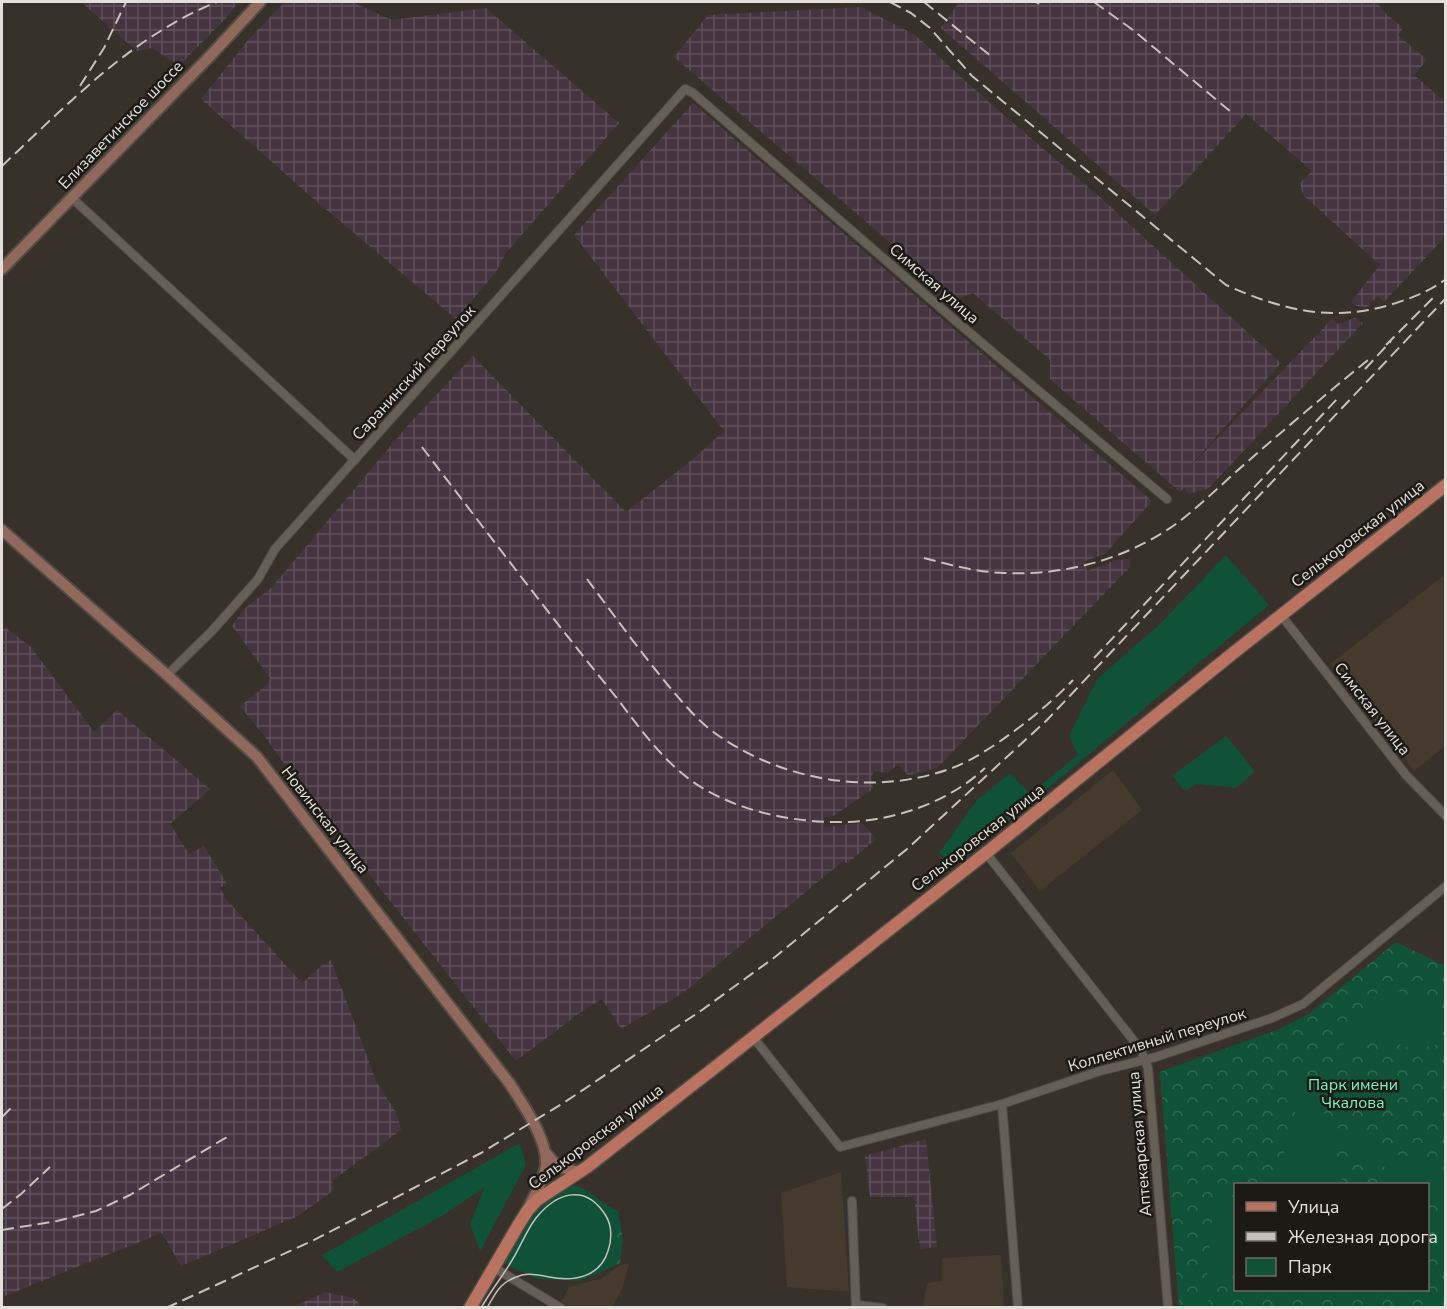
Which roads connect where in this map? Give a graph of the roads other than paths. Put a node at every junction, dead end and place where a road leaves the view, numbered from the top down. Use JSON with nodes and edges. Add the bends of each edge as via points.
{"nodes":[{"id":1,"x":260,"y":2,"type":"edge"},
{"id":2,"x":685,"y":89,"type":"joint"},
{"id":3,"x":71,"y":197,"type":"junction"},
{"id":4,"x":2,"y":269,"type":"edge"},
{"id":5,"x":354,"y":460,"type":"junction"},
{"id":6,"x":1446,"y":486,"type":"edge"},
{"id":7,"x":1167,"y":499,"type":"dead end"},
{"id":8,"x":2,"y":531,"type":"edge"},
{"id":9,"x":1281,"y":615,"type":"junction"},
{"id":10,"x":167,"y":675,"type":"junction"},
{"id":11,"x":1446,"y":816,"type":"edge"},
{"id":12,"x":986,"y":853,"type":"junction"},
{"id":13,"x":1446,"y":886,"type":"edge"},
{"id":14,"x":753,"y":1037,"type":"junction"},
{"id":15,"x":1145,"y":1059,"type":"junction"},
{"id":16,"x":1002,"y":1104,"type":"junction"},
{"id":17,"x":544,"y":1151,"type":"junction"},
{"id":18,"x":579,"y":1172,"type":"junction"},
{"id":19,"x":852,"y":1201,"type":"dead end"},
{"id":20,"x":528,"y":1210,"type":"junction"},
{"id":21,"x":493,"y":1267,"type":"junction"},
{"id":22,"x":856,"y":1306,"type":"edge"},
{"id":23,"x":470,"y":1308,"type":"edge"},
{"id":24,"x":561,"y":1308,"type":"edge"},
{"id":25,"x":883,"y":1308,"type":"edge"},
{"id":26,"x":1018,"y":1308,"type":"edge"},
{"id":27,"x":1168,"y":1308,"type":"edge"}],
"edges":[{"from":1,"to":3,"type":"main road","name":"Елизаветинское шоссе"},
{"from":2,"to":5,"type":"street","name":"Саранинский переулок"},
{"from":2,"to":7,"type":"street","name":"Симская улица"},
{"from":3,"to":4,"type":"main road","name":"Елизаветинское шоссе"},
{"from":3,"to":5,"type":"street"},
{"from":5,"to":10,"type":"street","name":"Саранинский переулок","via":[[274,549],[258,579],[212,632]]},
{"from":6,"to":9,"type":"main road","name":"Селькоровская улица"},
{"from":8,"to":10,"type":"main road","name":"Новинская улица"},
{"from":9,"to":11,"type":"street","name":"Симская улица","via":[[1406,775]]},
{"from":9,"to":12,"type":"main road","name":"Селькоровская улица"},
{"from":10,"to":17,"type":"main road","name":"Новинская улица","via":[[257,757],[510,1084],[533,1122]]},
{"from":12,"to":14,"type":"main road","name":"Селькоровская улица"},
{"from":12,"to":15,"type":"street","name":"Аптекарская улица"},
{"from":13,"to":15,"type":"street","name":"Коллективный переулок","via":[[1303,1004],[1272,1018]]},
{"from":14,"to":16,"type":"street","name":"Коллективный переулок","via":[[840,1147]]},
{"from":14,"to":18,"type":"main road","name":"Селькоровская улица"},
{"from":15,"to":16,"type":"street","name":"Коллективный переулок"},
{"from":15,"to":27,"type":"street","name":"Аптекарская улица"},
{"from":16,"to":26,"type":"street"},
{"from":17,"to":18,"type":"main road","via":[[558,1167]]},
{"from":17,"to":20,"type":"main road","name":"Новинская улица","via":[[546,1165]]},
{"from":18,"to":20,"type":"main road","name":"Селькоровская улица"},
{"from":19,"to":22,"type":"street"},
{"from":20,"to":21,"type":"main road","name":"Селькоровская улица"},
{"from":21,"to":23,"type":"main road","name":"Селькоровская улица"},
{"from":21,"to":24,"type":"street"},
{"from":22,"to":25,"type":"street"}]}
